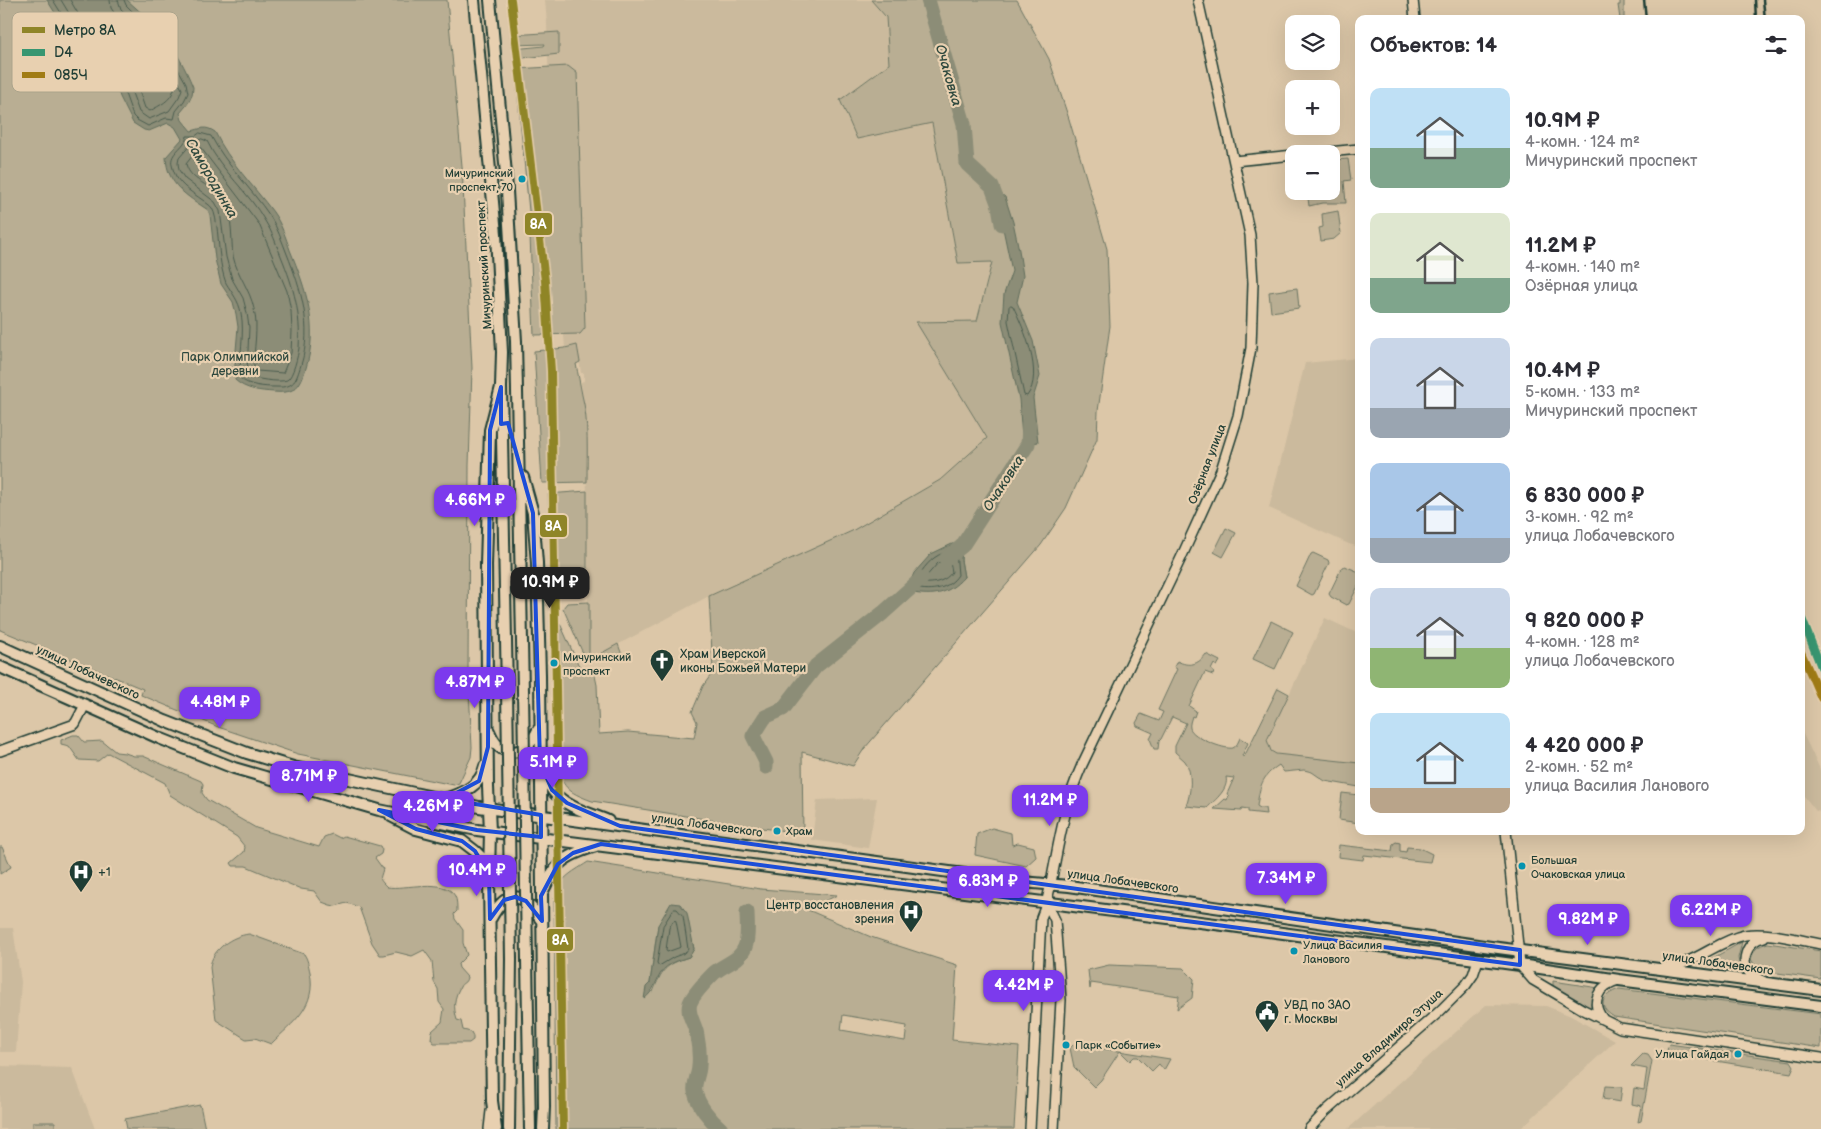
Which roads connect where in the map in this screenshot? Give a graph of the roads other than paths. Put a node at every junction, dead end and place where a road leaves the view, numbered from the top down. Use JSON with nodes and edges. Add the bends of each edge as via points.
{"nodes":[{"id":1,"x":474,"y":0,"type":"edge"},
{"id":2,"x":490,"y":0,"type":"edge"},
{"id":3,"x":1198,"y":0,"type":"edge"},
{"id":4,"x":1413,"y":0,"type":"edge"},
{"id":5,"x":1415,"y":15,"type":"edge"},
{"id":6,"x":1355,"y":149,"type":"edge"},
{"id":7,"x":1340,"y":151,"type":"edge"},
{"id":8,"x":1285,"y":156,"type":"edge"},
{"id":9,"x":1234,"y":161,"type":"junction"},
{"id":10,"x":500,"y":387,"type":"junction"},
{"id":11,"x":518,"y":462,"type":"junction"},
{"id":12,"x":0,"y":646,"type":"edge"},
{"id":13,"x":0,"y":667,"type":"edge"},
{"id":14,"x":85,"y":705,"type":"junction"},
{"id":15,"x":488,"y":728,"type":"junction"},
{"id":16,"x":539,"y":728,"type":"junction"},
{"id":17,"x":488,"y":747,"type":"junction"},
{"id":18,"x":0,"y":751,"type":"edge"},
{"id":19,"x":540,"y":762,"type":"junction"},
{"id":20,"x":445,"y":799,"type":"junction"},
{"id":21,"x":490,"y":808,"type":"junction"},
{"id":22,"x":379,"y":810,"type":"junction"},
{"id":23,"x":541,"y":815,"type":"junction"},
{"id":24,"x":620,"y":826,"type":"junction"},
{"id":25,"x":490,"y":831,"type":"junction"},
{"id":26,"x":1506,"y":835,"type":"edge"},
{"id":27,"x":541,"y":837,"type":"junction"},
{"id":28,"x":601,"y":844,"type":"junction"},
{"id":29,"x":489,"y":875,"type":"junction"},
{"id":30,"x":1050,"y":884,"type":"junction"},
{"id":31,"x":541,"y":896,"type":"junction"},
{"id":32,"x":1047,"y":903,"type":"junction"},
{"id":33,"x":490,"y":919,"type":"junction"},
{"id":34,"x":542,"y":921,"type":"junction"},
{"id":35,"x":1769,"y":936,"type":"junction"},
{"id":36,"x":1821,"y":944,"type":"edge"},
{"id":37,"x":1520,"y":950,"type":"junction"},
{"id":38,"x":1478,"y":960,"type":"junction"},
{"id":39,"x":1520,"y":965,"type":"junction"},
{"id":40,"x":1653,"y":967,"type":"junction"},
{"id":41,"x":1619,"y":980,"type":"junction"},
{"id":42,"x":1765,"y":982,"type":"junction"},
{"id":43,"x":1821,"y":990,"type":"edge"},
{"id":44,"x":1821,"y":1006,"type":"edge"},
{"id":45,"x":1604,"y":1020,"type":"junction"},
{"id":46,"x":1821,"y":1058,"type":"edge"},
{"id":47,"x":492,"y":1100,"type":"junction"},
{"id":48,"x":490,"y":1129,"type":"edge"},
{"id":49,"x":496,"y":1129,"type":"edge"},
{"id":50,"x":509,"y":1129,"type":"edge"},
{"id":51,"x":530,"y":1129,"type":"edge"},
{"id":52,"x":543,"y":1129,"type":"edge"},
{"id":53,"x":1030,"y":1129,"type":"edge"},
{"id":54,"x":1054,"y":1129,"type":"edge"},
{"id":55,"x":1309,"y":1129,"type":"edge"}],
"edges":[{"from":1,"to":10,"type":"main road","name":"Мичуринский проспект","via":[[496,234],[502,352]]},
{"from":2,"to":11,"type":"main road","via":[[510,233]]},
{"from":3,"to":9,"type":"street","name":"Озёрная улица"},
{"from":4,"to":5,"type":"street"},
{"from":6,"to":7,"type":"street"},
{"from":8,"to":9,"type":"street"},
{"from":9,"to":30,"type":"street","name":"Озёрная улица","via":[[1250,235],[1254,283],[1251,348],[1238,416],[1211,493],[1076,777]]},
{"from":10,"to":15,"type":"main road","via":[[490,430],[486,565]]},
{"from":10,"to":50,"type":"main road","name":"Мичуринский проспект","bridge":true,"via":[[511,960]]},
{"from":11,"to":16,"type":"main road","via":[[533,513]]},
{"from":11,"to":51,"type":"main road","bridge":true},
{"from":12,"to":20,"type":"main road","name":"улица Лобачевского","via":[[164,722],[246,752],[293,767]]},
{"from":13,"to":14,"type":"main road"},
{"from":14,"to":18,"type":"street","via":[[75,724]]},
{"from":14,"to":22,"type":"main road","via":[[234,768]]},
{"from":15,"to":16,"type":"main road","via":[[498,746],[513,753],[530,745]]},
{"from":15,"to":17,"type":"main road"},
{"from":16,"to":19,"type":"main road"},
{"from":17,"to":20,"type":"main road","via":[[479,781],[462,793]]},
{"from":17,"to":21,"type":"main road"},
{"from":19,"to":23,"type":"main road"},
{"from":19,"to":24,"type":"main road","via":[[559,798]]},
{"from":20,"to":21,"type":"main road","name":"улица Лобачевского"},
{"from":21,"to":23,"type":"main road","name":"улица Лобачевского"},
{"from":21,"to":25,"type":"main road"},
{"from":22,"to":25,"type":"main road"},
{"from":22,"to":29,"type":"main road","via":[[416,829],[462,841],[482,858]]},
{"from":23,"to":24,"type":"main road","name":"улица Лобачевского"},
{"from":23,"to":27,"type":"main road"},
{"from":24,"to":30,"type":"main road","name":"улица Лобачевского"},
{"from":25,"to":27,"type":"main road"},
{"from":25,"to":29,"type":"main road"},
{"from":26,"to":37,"type":"street"},
{"from":27,"to":28,"type":"main road"},
{"from":27,"to":31,"type":"main road"},
{"from":28,"to":31,"type":"main road","via":[[572,853],[558,864]]},
{"from":28,"to":32,"type":"main road"},
{"from":29,"to":33,"type":"main road"},
{"from":30,"to":32,"type":"street","name":"Озёрная улица"},
{"from":30,"to":37,"type":"main road","name":"улица Лобачевского"},
{"from":31,"to":34,"type":"main road"},
{"from":32,"to":38,"type":"main road"},
{"from":32,"to":53,"type":"street","via":[[1041,918]]},
{"from":32,"to":54,"type":"street","via":[[1055,920],[1061,1000]]},
{"from":33,"to":34,"type":"main road","via":[[504,900],[515,897],[526,901]]},
{"from":33,"to":47,"type":"main road"},
{"from":34,"to":52,"type":"main road"},
{"from":35,"to":36,"type":"street"},
{"from":35,"to":40,"type":"street","via":[[1746,935],[1693,960]]},
{"from":35,"to":42,"type":"street","via":[[1752,943],[1746,951],[1745,960],[1752,975]]},
{"from":37,"to":39,"type":"street"},
{"from":37,"to":40,"type":"main road","name":"улица Лобачевского"},
{"from":38,"to":39,"type":"main road"},
{"from":38,"to":55,"type":"street","name":"улица Владимира Этуша","via":[[1466,985],[1440,1011]]},
{"from":39,"to":41,"type":"main road"},
{"from":39,"to":45,"type":"street","via":[[1533,980]]},
{"from":40,"to":42,"type":"main road","name":"улица Лобачевского"},
{"from":41,"to":44,"type":"main road"},
{"from":41,"to":45,"type":"street","via":[[1603,988],[1598,996],[1598,1013]]},
{"from":42,"to":43,"type":"main road","name":"улица Лобачевского"},
{"from":45,"to":46,"type":"street","via":[[1620,1028]]},
{"from":47,"to":48,"type":"street"},
{"from":47,"to":49,"type":"main road"}]}
